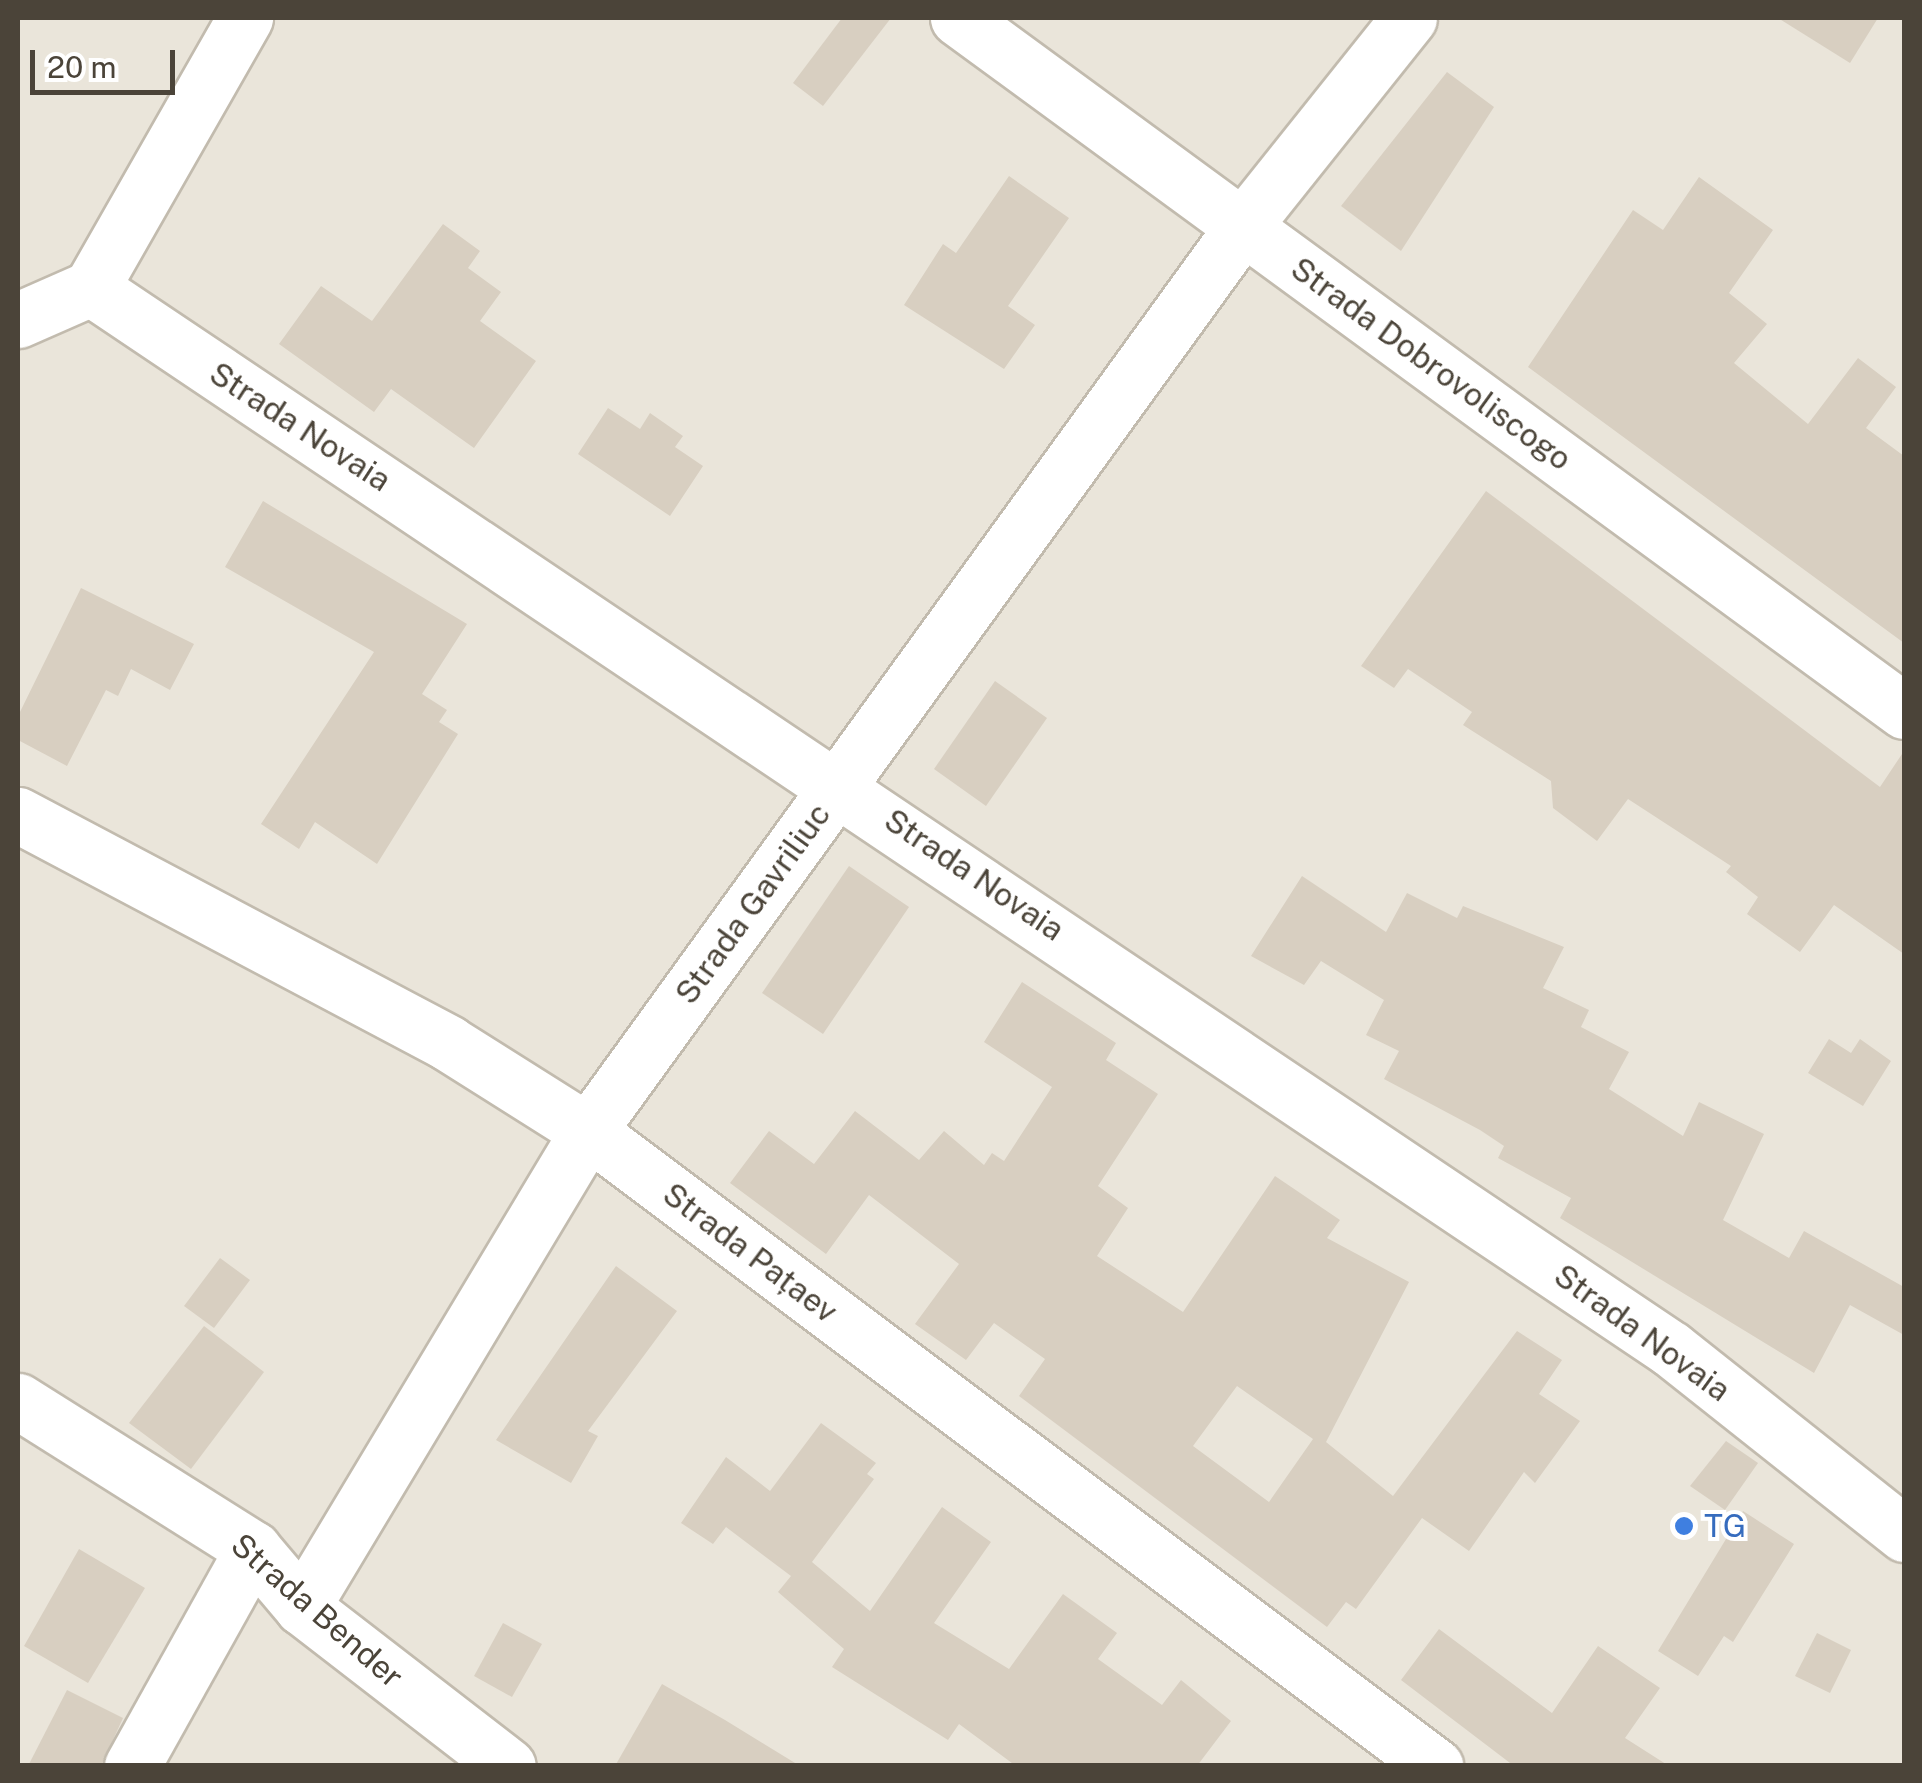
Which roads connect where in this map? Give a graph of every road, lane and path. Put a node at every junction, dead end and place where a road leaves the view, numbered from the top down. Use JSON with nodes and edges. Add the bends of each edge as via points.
{"nodes":[{"id":1,"x":245,"y":18,"type":"edge"},
{"id":2,"x":958,"y":18,"type":"edge"},
{"id":3,"x":1409,"y":18,"type":"edge"},
{"id":4,"x":1243,"y":226,"type":"junction"},
{"id":5,"x":91,"y":288,"type":"junction"},
{"id":6,"x":18,"y":320,"type":"edge"},
{"id":7,"x":1904,"y":712,"type":"edge"},
{"id":8,"x":840,"y":784,"type":"junction"},
{"id":9,"x":18,"y":815,"type":"edge"},
{"id":10,"x":588,"y":1131,"type":"junction"},
{"id":11,"x":18,"y":1401,"type":"edge"},
{"id":12,"x":1904,"y":1534,"type":"edge"},
{"id":13,"x":253,"y":1549,"type":"junction"},
{"id":14,"x":302,"y":1607,"type":"junction"},
{"id":15,"x":132,"y":1766,"type":"edge"},
{"id":16,"x":508,"y":1766,"type":"edge"},
{"id":17,"x":1436,"y":1766,"type":"edge"}],
"edges":[{"from":1,"to":5,"type":"street"},
{"from":2,"to":4,"type":"street","name":"Strada Dobrovoliscogo"},
{"from":3,"to":4,"type":"street","name":"Strada Gavriliuc"},
{"from":4,"to":7,"type":"street","name":"Strada Dobrovoliscogo"},
{"from":4,"to":8,"type":"street","name":"Strada Gavriliuc"},
{"from":5,"to":6,"type":"street"},
{"from":5,"to":8,"type":"street","name":"Strada Novaia"},
{"from":8,"to":10,"type":"street","name":"Strada Gavriliuc"},
{"from":8,"to":12,"type":"street","name":"Strada Novaia","via":[[1671,1348]]},
{"from":9,"to":10,"type":"street","name":"Strada Pațaev","via":[[448,1043]]},
{"from":10,"to":14,"type":"street","name":"Strada Gavriliuc"},
{"from":10,"to":17,"type":"street","name":"Strada Pațaev"},
{"from":11,"to":13,"type":"street","name":"Strada Bender"},
{"from":13,"to":14,"type":"street","name":"Strada Bender"},
{"from":13,"to":15,"type":"street"},
{"from":14,"to":16,"type":"street","name":"Strada Bender"}]}
